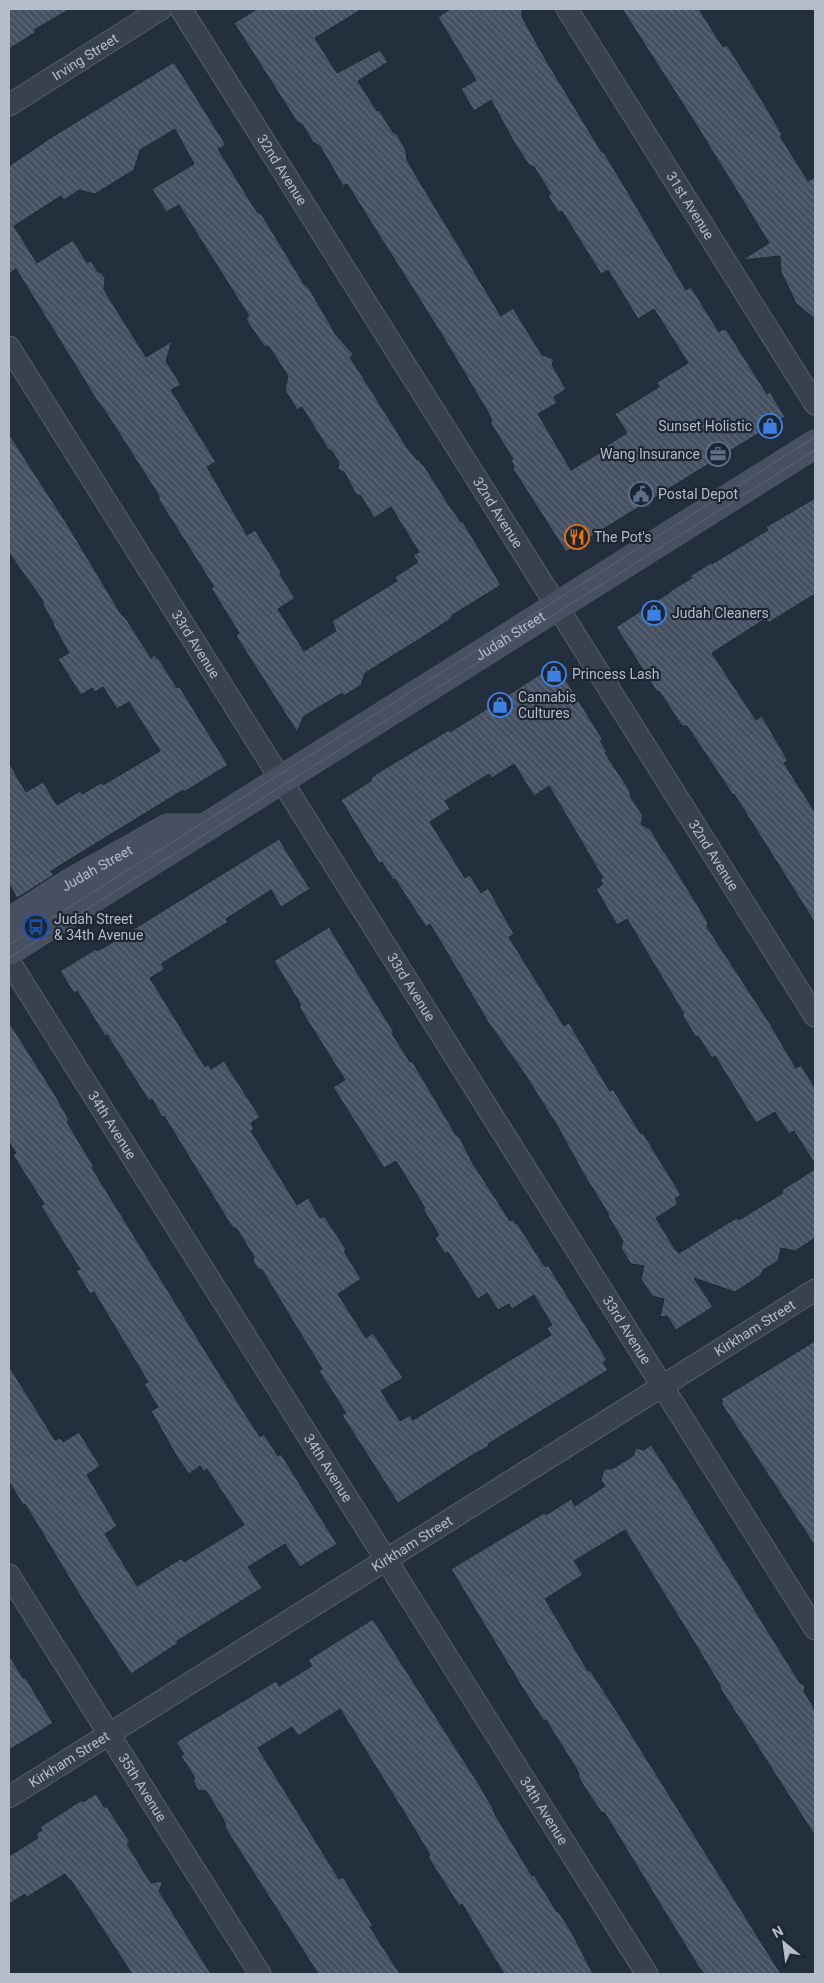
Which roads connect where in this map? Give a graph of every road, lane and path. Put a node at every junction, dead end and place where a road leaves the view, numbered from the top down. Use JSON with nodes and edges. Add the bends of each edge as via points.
{"nodes":[{"id":1,"x":161,"y":9,"type":"edge"},
{"id":2,"x":181,"y":9,"type":"edge"},
{"id":3,"x":567,"y":9,"type":"edge"},
{"id":4,"x":9,"y":105,"type":"edge"},
{"id":5,"x":9,"y":347,"type":"edge"},
{"id":6,"x":815,"y":404,"type":"edge"},
{"id":7,"x":815,"y":444,"type":"edge"},
{"id":8,"x":557,"y":606,"type":"junction"},
{"id":9,"x":282,"y":779,"type":"junction"},
{"id":10,"x":205,"y":828,"type":"junction"},
{"id":11,"x":9,"y":941,"type":"edge"},
{"id":12,"x":9,"y":951,"type":"edge"},
{"id":13,"x":9,"y":960,"type":"edge"},
{"id":14,"x":815,"y":1016,"type":"edge"},
{"id":15,"x":815,"y":1290,"type":"edge"},
{"id":16,"x":663,"y":1386,"type":"junction"},
{"id":17,"x":386,"y":1560,"type":"junction"},
{"id":18,"x":9,"y":1575,"type":"edge"},
{"id":19,"x":815,"y":1629,"type":"edge"},
{"id":20,"x":109,"y":1734,"type":"junction"},
{"id":21,"x":9,"y":1798,"type":"edge"},
{"id":22,"x":260,"y":1974,"type":"edge"},
{"id":23,"x":647,"y":1974,"type":"edge"}],
"edges":[{"from":1,"to":4,"type":"street","name":"Irving Street"},
{"from":2,"to":8,"type":"street","name":"32nd Avenue"},
{"from":3,"to":6,"type":"street","name":"31st Avenue"},
{"from":5,"to":9,"type":"street","name":"33rd Avenue"},
{"from":7,"to":8,"type":"street","name":"Judah Street"},
{"from":8,"to":9,"type":"street","name":"Judah Street"},
{"from":8,"to":14,"type":"street","name":"32nd Avenue"},
{"from":9,"to":10,"type":"street","name":"Judah Street"},
{"from":9,"to":16,"type":"street","name":"33rd Avenue"},
{"from":10,"to":11,"type":"street","name":"Judah Street","via":[[168,828],[70,883],[17,916]]},
{"from":10,"to":12,"type":"street","name":"Judah Street"},
{"from":13,"to":17,"type":"street","name":"34th Avenue"},
{"from":15,"to":16,"type":"street","name":"Kirkham Street"},
{"from":16,"to":17,"type":"street","name":"Kirkham Street"},
{"from":16,"to":19,"type":"street","name":"33rd Avenue"},
{"from":17,"to":20,"type":"street","name":"Kirkham Street"},
{"from":17,"to":23,"type":"street","name":"34th Avenue"},
{"from":18,"to":20,"type":"street","name":"35th Avenue"},
{"from":20,"to":21,"type":"street","name":"Kirkham Street"},
{"from":20,"to":22,"type":"street","name":"35th Avenue"}]}
